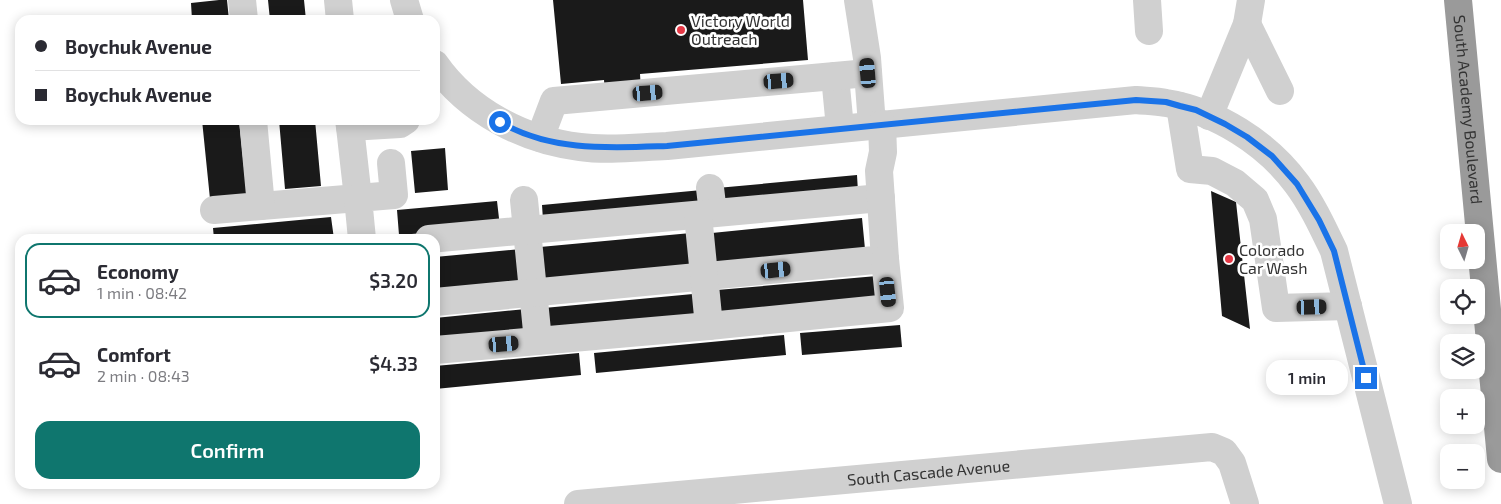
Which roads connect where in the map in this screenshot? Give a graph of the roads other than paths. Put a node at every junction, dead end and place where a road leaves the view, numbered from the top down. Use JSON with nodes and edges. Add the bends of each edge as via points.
{"nodes":[{"id":1,"x":242,"y":0,"type":"edge"},
{"id":2,"x":338,"y":0,"type":"edge"},
{"id":3,"x":404,"y":0,"type":"edge"},
{"id":4,"x":858,"y":0,"type":"edge"},
{"id":5,"x":1147,"y":0,"type":"edge"},
{"id":6,"x":1458,"y":0,"type":"edge"},
{"id":7,"x":1249,"y":12,"type":"edge"},
{"id":8,"x":244,"y":15,"type":"edge"},
{"id":9,"x":340,"y":15,"type":"edge"},
{"id":10,"x":408,"y":15,"type":"edge"},
{"id":11,"x":1149,"y":31,"type":"dead end"},
{"id":12,"x":868,"y":73,"type":"junction"},
{"id":13,"x":835,"y":76,"type":"junction"},
{"id":14,"x":440,"y":80,"type":"edge"},
{"id":15,"x":1280,"y":91,"type":"dead end"},
{"id":16,"x":444,"y":93,"type":"edge"},
{"id":17,"x":1180,"y":106,"type":"junction"},
{"id":18,"x":1209,"y":116,"type":"junction"},
{"id":19,"x":253,"y":125,"type":"edge"},
{"id":20,"x":350,"y":125,"type":"edge"},
{"id":21,"x":877,"y":125,"type":"junction"},
{"id":22,"x":840,"y":128,"type":"junction"},
{"id":23,"x":540,"y":138,"type":"junction"},
{"id":24,"x":391,"y":163,"type":"dead end"},
{"id":25,"x":358,"y":198,"type":"junction"},
{"id":26,"x":881,"y":198,"type":"junction"},
{"id":27,"x":524,"y":200,"type":"dead end"},
{"id":28,"x":707,"y":205,"type":"junction"},
{"id":29,"x":261,"y":206,"type":"junction"},
{"id":30,"x":214,"y":210,"type":"dead end"},
{"id":31,"x":527,"y":230,"type":"junction"},
{"id":32,"x":362,"y":234,"type":"edge"},
{"id":33,"x":440,"y":238,"type":"edge"},
{"id":34,"x":885,"y":259,"type":"junction"},
{"id":35,"x":704,"y":276,"type":"junction"},
{"id":36,"x":533,"y":292,"type":"junction"},
{"id":37,"x":440,"y":301,"type":"edge"},
{"id":38,"x":1348,"y":306,"type":"junction"},
{"id":39,"x":709,"y":326,"type":"junction"},
{"id":40,"x":538,"y":341,"type":"junction"},
{"id":41,"x":440,"y":350,"type":"edge"},
{"id":42,"x":1501,"y":459,"type":"edge"},
{"id":43,"x":806,"y":494,"type":"edge"},
{"id":44,"x":578,"y":504,"type":"edge"},
{"id":45,"x":1245,"y":504,"type":"edge"},
{"id":46,"x":1398,"y":504,"type":"edge"}],
"edges":[{"from":1,"to":8,"type":"street"},
{"from":2,"to":9,"type":"street"},
{"from":3,"to":10,"type":"street"},
{"from":4,"to":12,"type":"street"},
{"from":5,"to":11,"type":"street"},
{"from":6,"to":42,"type":"highway","name":"South Academy Boulevard"},
{"from":7,"to":15,"type":"street"},
{"from":7,"to":18,"type":"street"},
{"from":12,"to":13,"type":"street"},
{"from":12,"to":21,"type":"street"},
{"from":13,"to":22,"type":"street"},
{"from":13,"to":23,"type":"street","via":[[554,101]]},
{"from":14,"to":16,"type":"street"},
{"from":16,"to":23,"type":"street","via":[[464,98],[512,129]]},
{"from":17,"to":18,"type":"street"},
{"from":17,"to":21,"type":"street","via":[[1136,100]]},
{"from":17,"to":38,"type":"street","via":[[1190,169],[1212,171],[1235,183],[1255,200],[1263,219],[1276,308]]},
{"from":18,"to":38,"type":"street","via":[[1247,137],[1272,156],[1297,184],[1334,251]]},
{"from":19,"to":29,"type":"street"},
{"from":20,"to":25,"type":"street"},
{"from":21,"to":22,"type":"street"},
{"from":21,"to":26,"type":"street","via":[[883,152],[879,172]]},
{"from":22,"to":23,"type":"street","via":[[667,146],[612,148],[580,147]]},
{"from":24,"to":25,"type":"street","via":[[394,195]]},
{"from":25,"to":29,"type":"street"},
{"from":25,"to":32,"type":"street"},
{"from":26,"to":28,"type":"street"},
{"from":26,"to":34,"type":"street"},
{"from":27,"to":31,"type":"street"},
{"from":28,"to":31,"type":"street"},
{"from":28,"to":35,"type":"street"},
{"from":29,"to":30,"type":"street"},
{"from":31,"to":33,"type":"street"},
{"from":31,"to":36,"type":"street"},
{"from":34,"to":35,"type":"street"},
{"from":34,"to":39,"type":"street","via":[[890,308]]},
{"from":35,"to":36,"type":"street"},
{"from":35,"to":39,"type":"street"},
{"from":36,"to":37,"type":"street"},
{"from":36,"to":40,"type":"street"},
{"from":38,"to":46,"type":"street"},
{"from":39,"to":40,"type":"street"},
{"from":40,"to":41,"type":"street"},
{"from":43,"to":44,"type":"street","name":"South Cascade Avenue"},
{"from":43,"to":45,"type":"street","name":"South Cascade Avenue","via":[[1212,447],[1224,452],[1232,464]]}]}
